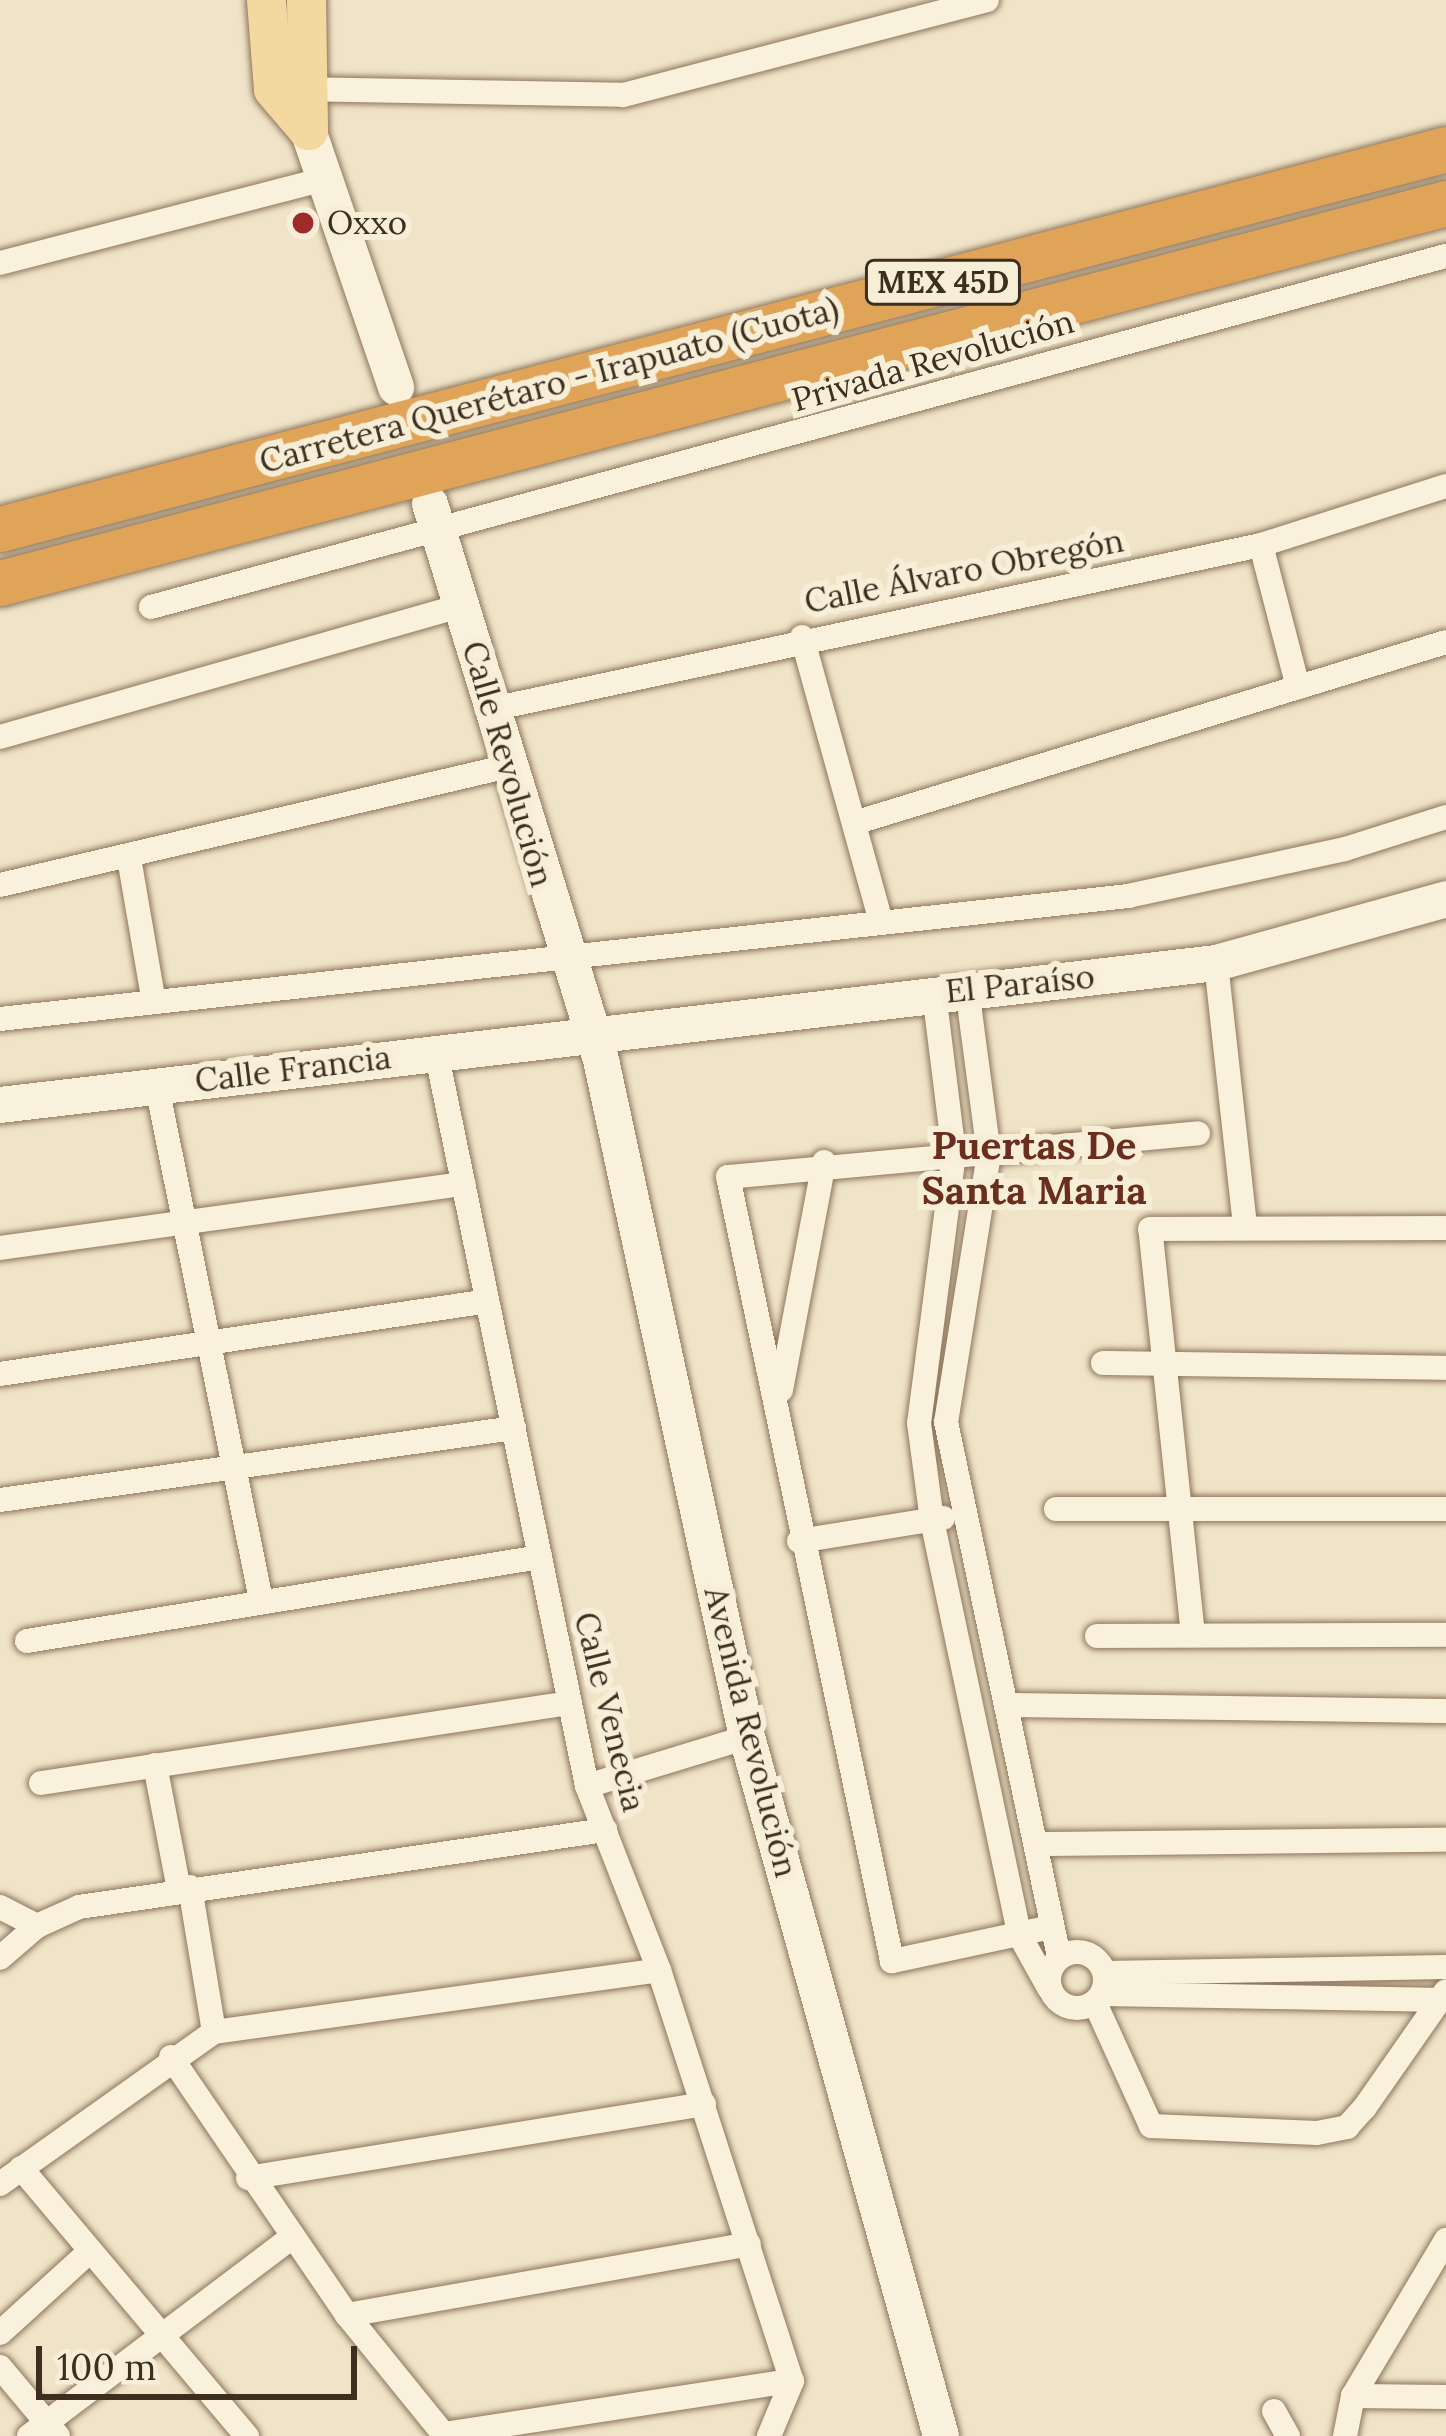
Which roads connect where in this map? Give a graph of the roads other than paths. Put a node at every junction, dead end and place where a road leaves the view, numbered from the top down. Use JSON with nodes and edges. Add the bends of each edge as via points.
{"nodes":[{"id":1,"x":266,"y":0,"type":"edge"},
{"id":2,"x":306,"y":0,"type":"edge"},
{"id":3,"x":987,"y":0,"type":"edge"},
{"id":4,"x":292,"y":89,"type":"junction"},
{"id":5,"x":308,"y":130,"type":"joint"},
{"id":6,"x":1446,"y":149,"type":"edge"},
{"id":7,"x":329,"y":178,"type":"junction"},
{"id":8,"x":1446,"y":202,"type":"edge"},
{"id":9,"x":1446,"y":256,"type":"edge"},
{"id":10,"x":0,"y":263,"type":"edge"},
{"id":11,"x":396,"y":387,"type":"dead end"},
{"id":12,"x":1446,"y":486,"type":"edge"},
{"id":13,"x":435,"y":517,"type":"junction"},
{"id":14,"x":0,"y":529,"type":"edge"},
{"id":15,"x":1261,"y":545,"type":"junction"},
{"id":16,"x":0,"y":583,"type":"edge"},
{"id":17,"x":462,"y":605,"type":"junction"},
{"id":18,"x":152,"y":607,"type":"dead end"},
{"id":19,"x":802,"y":637,"type":"junction"},
{"id":20,"x":1446,"y":642,"type":"edge"},
{"id":21,"x":1298,"y":687,"type":"junction"},
{"id":22,"x":493,"y":709,"type":"junction"},
{"id":23,"x":0,"y":737,"type":"edge"},
{"id":24,"x":509,"y":766,"type":"junction"},
{"id":25,"x":1446,"y":817,"type":"edge"},
{"id":26,"x":854,"y":824,"type":"junction"},
{"id":27,"x":129,"y":858,"type":"junction"},
{"id":28,"x":0,"y":885,"type":"edge"},
{"id":29,"x":1446,"y":899,"type":"edge"},
{"id":30,"x":880,"y":922,"type":"junction"},
{"id":31,"x":1216,"y":963,"type":"junction"},
{"id":32,"x":567,"y":964,"type":"junction"},
{"id":33,"x":951,"y":991,"type":"junction"},
{"id":34,"x":154,"y":1002,"type":"junction"},
{"id":35,"x":0,"y":1019,"type":"edge"},
{"id":36,"x":585,"y":1028,"type":"junction"},
{"id":37,"x":436,"y":1051,"type":"junction"},
{"id":38,"x":157,"y":1087,"type":"junction"},
{"id":39,"x":0,"y":1105,"type":"edge"},
{"id":40,"x":1198,"y":1133,"type":"dead end"},
{"id":41,"x":954,"y":1154,"type":"junction"},
{"id":42,"x":989,"y":1154,"type":"junction"},
{"id":43,"x":824,"y":1162,"type":"junction"},
{"id":44,"x":464,"y":1184,"type":"junction"},
{"id":45,"x":185,"y":1221,"type":"junction"},
{"id":46,"x":1245,"y":1225,"type":"junction"},
{"id":47,"x":1446,"y":1228,"type":"edge"},
{"id":48,"x":0,"y":1248,"type":"edge"},
{"id":49,"x":488,"y":1300,"type":"junction"},
{"id":50,"x":209,"y":1342,"type":"junction"},
{"id":51,"x":1102,"y":1363,"type":"dead end"},
{"id":52,"x":1162,"y":1364,"type":"junction"},
{"id":53,"x":1446,"y":1368,"type":"edge"},
{"id":54,"x":0,"y":1374,"type":"edge"},
{"id":55,"x":779,"y":1398,"type":"junction"},
{"id":56,"x":514,"y":1428,"type":"junction"},
{"id":57,"x":234,"y":1467,"type":"junction"},
{"id":58,"x":0,"y":1500,"type":"edge"},
{"id":59,"x":1176,"y":1506,"type":"junction"},
{"id":60,"x":1057,"y":1509,"type":"dead end"},
{"id":61,"x":1446,"y":1509,"type":"edge"},
{"id":62,"x":963,"y":1514,"type":"junction"},
{"id":63,"x":932,"y":1520,"type":"junction"},
{"id":64,"x":799,"y":1540,"type":"junction"},
{"id":65,"x":540,"y":1557,"type":"junction"},
{"id":66,"x":261,"y":1600,"type":"junction"},
{"id":67,"x":1192,"y":1635,"type":"junction"},
{"id":68,"x":1446,"y":1635,"type":"edge"},
{"id":69,"x":1097,"y":1636,"type":"dead end"},
{"id":70,"x":27,"y":1641,"type":"dead end"},
{"id":71,"x":570,"y":1703,"type":"junction"},
{"id":72,"x":1007,"y":1705,"type":"junction"},
{"id":73,"x":1446,"y":1711,"type":"edge"},
{"id":74,"x":747,"y":1737,"type":"junction"},
{"id":75,"x":155,"y":1766,"type":"junction"},
{"id":76,"x":40,"y":1783,"type":"dead end"},
{"id":77,"x":587,"y":1786,"type":"junction"},
{"id":78,"x":604,"y":1830,"type":"junction"},
{"id":79,"x":1446,"y":1840,"type":"edge"},
{"id":80,"x":1036,"y":1844,"type":"junction"},
{"id":81,"x":184,"y":1888,"type":"junction"},
{"id":82,"x":0,"y":1907,"type":"edge"},
{"id":83,"x":37,"y":1926,"type":"junction"},
{"id":84,"x":1051,"y":1927,"type":"junction"},
{"id":85,"x":1021,"y":1936,"type":"junction"},
{"id":86,"x":1059,"y":1957,"type":"junction"},
{"id":87,"x":0,"y":1958,"type":"edge"},
{"id":88,"x":1446,"y":1967,"type":"edge"},
{"id":89,"x":659,"y":1970,"type":"junction"},
{"id":90,"x":1049,"y":1988,"type":"junction"},
{"id":91,"x":1101,"y":1990,"type":"junction"},
{"id":92,"x":1444,"y":1997,"type":"edge"},
{"id":93,"x":214,"y":2032,"type":"junction"},
{"id":94,"x":172,"y":2057,"type":"junction"},
{"id":95,"x":704,"y":2104,"type":"junction"},
{"id":96,"x":21,"y":2168,"type":"junction"},
{"id":97,"x":248,"y":2178,"type":"junction"},
{"id":98,"x":0,"y":2184,"type":"edge"},
{"id":99,"x":293,"y":2236,"type":"junction"},
{"id":100,"x":1446,"y":2240,"type":"edge"},
{"id":101,"x":749,"y":2244,"type":"junction"},
{"id":102,"x":90,"y":2251,"type":"junction"},
{"id":103,"x":347,"y":2315,"type":"junction"},
{"id":104,"x":0,"y":2332,"type":"edge"},
{"id":105,"x":160,"y":2337,"type":"junction"},
{"id":106,"x":0,"y":2367,"type":"edge"},
{"id":107,"x":792,"y":2381,"type":"junction"},
{"id":108,"x":1353,"y":2396,"type":"junction"},
{"id":109,"x":1446,"y":2397,"type":"edge"},
{"id":110,"x":1274,"y":2411,"type":"dead end"},
{"id":111,"x":45,"y":2432,"type":"edge"},
{"id":112,"x":444,"y":2435,"type":"edge"},
{"id":113,"x":247,"y":2436,"type":"edge"},
{"id":114,"x":770,"y":2436,"type":"edge"},
{"id":115,"x":941,"y":2436,"type":"edge"},
{"id":116,"x":1288,"y":2436,"type":"edge"},
{"id":117,"x":1345,"y":2436,"type":"edge"}],
"edges":[{"from":1,"to":4,"type":"main road"},
{"from":2,"to":4,"type":"main road"},
{"from":3,"to":4,"type":"street","via":[[623,95]]},
{"from":4,"to":5,"type":"main road"},
{"from":5,"to":7,"type":"main road"},
{"from":6,"to":14,"type":"highway","name":"Carretera Querétaro - Irapuato (Cuota)","number":"MEX 45D"},
{"from":7,"to":10,"type":"street"},
{"from":7,"to":11,"type":"main road"},
{"from":8,"to":16,"type":"highway","name":"Carretera Querétaro - Irapuato (Cuota)","number":"MEX 45D"},
{"from":9,"to":13,"type":"street","name":"Privada Revolución"},
{"from":12,"to":15,"type":"street","name":"Calle Álvaro Obregón"},
{"from":13,"to":17,"type":"main road","name":"Calle Revolución"},
{"from":13,"to":18,"type":"street","name":"Privada Revolución"},
{"from":15,"to":19,"type":"street","name":"Calle Álvaro Obregón"},
{"from":15,"to":21,"type":"street"},
{"from":17,"to":22,"type":"main road","name":"Calle Revolución"},
{"from":17,"to":23,"type":"street"},
{"from":19,"to":22,"type":"street","name":"Calle Álvaro Obregón"},
{"from":19,"to":26,"type":"street"},
{"from":20,"to":21,"type":"street"},
{"from":21,"to":26,"type":"street"},
{"from":22,"to":24,"type":"main road","name":"Calle Revolución"},
{"from":24,"to":27,"type":"street"},
{"from":24,"to":32,"type":"main road","name":"Calle Revolución"},
{"from":25,"to":30,"type":"street","via":[[1345,849],[1128,896]]},
{"from":26,"to":30,"type":"street"},
{"from":27,"to":28,"type":"street"},
{"from":27,"to":34,"type":"street"},
{"from":29,"to":31,"type":"main road","name":"El Paraíso"},
{"from":30,"to":32,"type":"street"},
{"from":31,"to":33,"type":"main road","name":"El Paraíso"},
{"from":31,"to":46,"type":"street"},
{"from":32,"to":34,"type":"street"},
{"from":32,"to":36,"type":"main road","name":"Calle Revolución"},
{"from":33,"to":36,"type":"main road","name":"El Paraíso"},
{"from":33,"to":41,"type":"street"},
{"from":33,"to":42,"type":"street"},
{"from":34,"to":35,"type":"street"},
{"from":36,"to":37,"type":"main road","name":"Calle Francia"},
{"from":36,"to":74,"type":"main road","name":"Avenida Revolución","via":[[601,1060]]},
{"from":37,"to":38,"type":"main road","name":"Calle Francia"},
{"from":37,"to":44,"type":"street","name":"Calle Venecia"},
{"from":38,"to":39,"type":"main road","name":"Calle Francia"},
{"from":38,"to":45,"type":"street"},
{"from":40,"to":42,"type":"street"},
{"from":41,"to":42,"type":"street"},
{"from":41,"to":43,"type":"street"},
{"from":41,"to":63,"type":"street","via":[[919,1423]]},
{"from":42,"to":62,"type":"street","via":[[946,1422]]},
{"from":43,"to":55,"type":"street"},
{"from":43,"to":55,"type":"street","via":[[728,1177]]},
{"from":44,"to":45,"type":"street"},
{"from":44,"to":49,"type":"street","name":"Calle Venecia"},
{"from":45,"to":48,"type":"street"},
{"from":45,"to":50,"type":"street"},
{"from":46,"to":47,"type":"street"},
{"from":46,"to":52,"type":"street","via":[[1150,1229]]},
{"from":49,"to":50,"type":"street"},
{"from":49,"to":56,"type":"street","name":"Calle Venecia"},
{"from":50,"to":54,"type":"street"},
{"from":50,"to":57,"type":"street"},
{"from":51,"to":52,"type":"street"},
{"from":52,"to":53,"type":"street"},
{"from":52,"to":59,"type":"street"},
{"from":55,"to":64,"type":"street"},
{"from":56,"to":57,"type":"street"},
{"from":56,"to":65,"type":"street","name":"Calle Venecia"},
{"from":57,"to":58,"type":"street"},
{"from":57,"to":66,"type":"street"},
{"from":59,"to":60,"type":"street"},
{"from":59,"to":61,"type":"street"},
{"from":59,"to":67,"type":"street"},
{"from":62,"to":63,"type":"street"},
{"from":62,"to":72,"type":"street"},
{"from":63,"to":64,"type":"street"},
{"from":63,"to":85,"type":"street"},
{"from":64,"to":85,"type":"street","via":[[892,1961]]},
{"from":65,"to":66,"type":"street"},
{"from":65,"to":71,"type":"street","name":"Calle Venecia"},
{"from":66,"to":70,"type":"street"},
{"from":67,"to":68,"type":"street"},
{"from":67,"to":69,"type":"street"},
{"from":71,"to":75,"type":"street"},
{"from":71,"to":77,"type":"street","name":"Calle Venecia"},
{"from":72,"to":73,"type":"street"},
{"from":72,"to":80,"type":"street"},
{"from":74,"to":77,"type":"street"},
{"from":74,"to":115,"type":"main road","name":"Avenida Revolución"},
{"from":75,"to":76,"type":"street"},
{"from":75,"to":81,"type":"street"},
{"from":77,"to":78,"type":"street","name":"Calle Venecia"},
{"from":78,"to":81,"type":"street"},
{"from":78,"to":89,"type":"street","name":"Calle Venecia"},
{"from":79,"to":80,"type":"street"},
{"from":80,"to":84,"type":"street"},
{"from":81,"to":83,"type":"street","via":[[79,1907]]},
{"from":81,"to":93,"type":"street"},
{"from":82,"to":83,"type":"street"},
{"from":83,"to":87,"type":"street"},
{"from":84,"to":85,"type":"street"},
{"from":84,"to":86,"type":"street"},
{"from":85,"to":90,"type":"street"},
{"from":86,"to":90,"type":"street"},
{"from":86,"to":91,"type":"street","via":[[1085,1952]]},
{"from":88,"to":91,"type":"street"},
{"from":89,"to":93,"type":"street"},
{"from":89,"to":95,"type":"street","name":"Calle Venecia"},
{"from":90,"to":91,"type":"street","via":[[1068,2006]]},
{"from":91,"to":92,"type":"street"},
{"from":91,"to":92,"type":"street","via":[[1151,2126],[1182,2133],[1347,2127]]},
{"from":93,"to":94,"type":"street"},
{"from":94,"to":96,"type":"street"},
{"from":94,"to":97,"type":"street"},
{"from":95,"to":97,"type":"street"},
{"from":95,"to":101,"type":"street","name":"Calle Venecia"},
{"from":96,"to":98,"type":"street"},
{"from":96,"to":102,"type":"street"},
{"from":97,"to":99,"type":"street"},
{"from":99,"to":103,"type":"street"},
{"from":99,"to":105,"type":"street"},
{"from":100,"to":108,"type":"street"},
{"from":101,"to":103,"type":"street"},
{"from":101,"to":107,"type":"street","name":"Calle Venecia"},
{"from":102,"to":104,"type":"street"},
{"from":102,"to":105,"type":"street"},
{"from":103,"to":112,"type":"street"},
{"from":105,"to":111,"type":"street"},
{"from":105,"to":113,"type":"street"},
{"from":106,"to":111,"type":"street"},
{"from":107,"to":112,"type":"street"},
{"from":107,"to":114,"type":"street"},
{"from":108,"to":109,"type":"street"},
{"from":108,"to":117,"type":"street"},
{"from":110,"to":116,"type":"street"}]}
